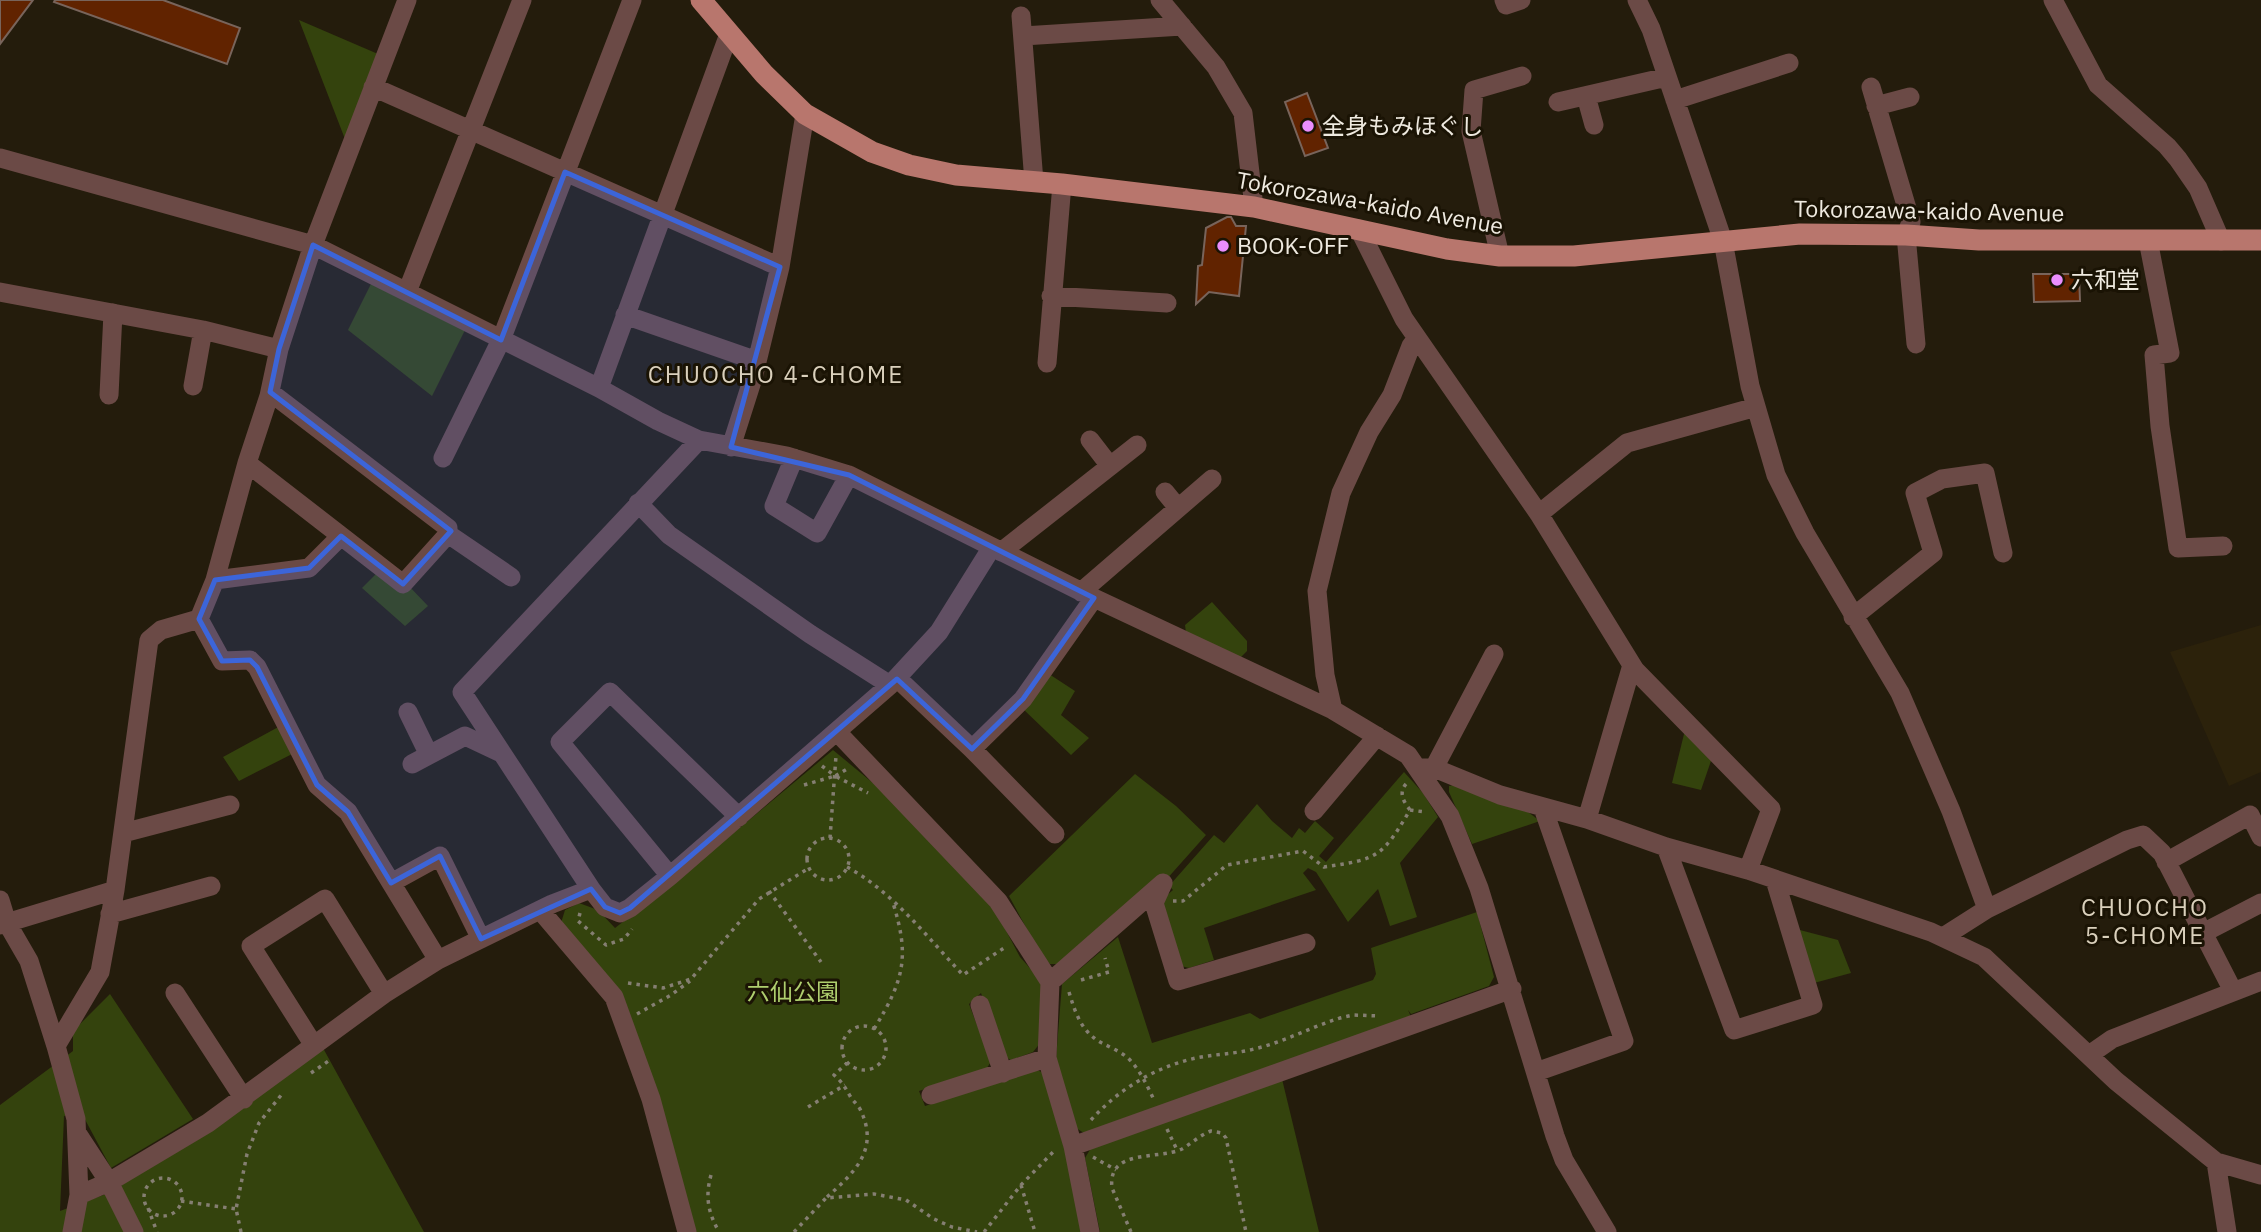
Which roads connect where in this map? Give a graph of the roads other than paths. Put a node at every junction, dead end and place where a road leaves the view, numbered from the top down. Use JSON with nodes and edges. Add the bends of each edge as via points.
{"nodes":[{"id":1,"x":407,"y":0,"type":"edge"},
{"id":2,"x":522,"y":0,"type":"edge"},
{"id":3,"x":632,"y":0,"type":"edge"},
{"id":4,"x":701,"y":0,"type":"edge"},
{"id":5,"x":1160,"y":0,"type":"edge"},
{"id":6,"x":1504,"y":0,"type":"edge"},
{"id":7,"x":1521,"y":0,"type":"edge"},
{"id":8,"x":1637,"y":0,"type":"edge"},
{"id":9,"x":2053,"y":0,"type":"edge"},
{"id":10,"x":1182,"y":26,"type":"junction"},
{"id":11,"x":729,"y":34,"type":"junction"},
{"id":12,"x":1789,"y":63,"type":"dead end"},
{"id":13,"x":1522,"y":76,"type":"dead end"},
{"id":14,"x":1667,"y":77,"type":"junction"},
{"id":15,"x":373,"y":88,"type":"junction"},
{"id":16,"x":1586,"y":96,"type":"junction"},
{"id":17,"x":1910,"y":97,"type":"dead end"},
{"id":18,"x":1675,"y":100,"type":"junction"},
{"id":19,"x":1558,"y":102,"type":"dead end"},
{"id":20,"x":805,"y":114,"type":"junction"},
{"id":21,"x":1594,"y":125,"type":"dead end"},
{"id":22,"x":472,"y":131,"type":"junction"},
{"id":23,"x":0,"y":158,"type":"edge"},
{"id":24,"x":565,"y":172,"type":"junction"},
{"id":25,"x":1034,"y":182,"type":"junction"},
{"id":26,"x":1062,"y":184,"type":"junction"},
{"id":27,"x":1254,"y":207,"type":"junction"},
{"id":28,"x":661,"y":215,"type":"junction"},
{"id":29,"x":1359,"y":229,"type":"junction"},
{"id":30,"x":1906,"y":235,"type":"junction"},
{"id":31,"x":2148,"y":240,"type":"junction"},
{"id":32,"x":2261,"y":240,"type":"edge"},
{"id":33,"x":1723,"y":241,"type":"junction"},
{"id":34,"x":2221,"y":241,"type":"junction"},
{"id":35,"x":313,"y":245,"type":"junction"},
{"id":36,"x":1500,"y":256,"type":"junction"},
{"id":37,"x":780,"y":267,"type":"junction"},
{"id":38,"x":0,"y":292,"type":"edge"},
{"id":39,"x":407,"y":292,"type":"junction"},
{"id":40,"x":1051,"y":296,"type":"junction"},
{"id":41,"x":1167,"y":303,"type":"dead end"},
{"id":42,"x":113,"y":313,"type":"junction"},
{"id":43,"x":625,"y":315,"type":"junction"},
{"id":44,"x":204,"y":330,"type":"junction"},
{"id":45,"x":1417,"y":338,"type":"junction"},
{"id":46,"x":501,"y":340,"type":"junction"},
{"id":47,"x":1916,"y":344,"type":"dead end"},
{"id":48,"x":279,"y":349,"type":"junction"},
{"id":49,"x":757,"y":361,"type":"junction"},
{"id":50,"x":1047,"y":363,"type":"dead end"},
{"id":51,"x":193,"y":386,"type":"dead end"},
{"id":52,"x":599,"y":388,"type":"junction"},
{"id":53,"x":270,"y":392,"type":"junction"},
{"id":54,"x":110,"y":395,"type":"dead end"},
{"id":55,"x":1756,"y":407,"type":"junction"},
{"id":56,"x":699,"y":440,"type":"junction"},
{"id":57,"x":1090,"y":440,"type":"dead end"},
{"id":58,"x":1137,"y":445,"type":"dead end"},
{"id":59,"x":731,"y":447,"type":"junction"},
{"id":60,"x":443,"y":458,"type":"dead end"},
{"id":61,"x":794,"y":458,"type":"junction"},
{"id":62,"x":247,"y":463,"type":"junction"},
{"id":63,"x":1110,"y":466,"type":"junction"},
{"id":64,"x":849,"y":475,"type":"junction"},
{"id":65,"x":1212,"y":478,"type":"dead end"},
{"id":66,"x":1165,"y":492,"type":"dead end"},
{"id":67,"x":638,"y":503,"type":"junction"},
{"id":68,"x":1178,"y":508,"type":"junction"},
{"id":69,"x":1539,"y":514,"type":"junction"},
{"id":70,"x":448,"y":534,"type":"junction"},
{"id":71,"x":341,"y":536,"type":"junction"},
{"id":72,"x":2224,"y":547,"type":"dead end"},
{"id":73,"x":996,"y":550,"type":"junction"},
{"id":74,"x":2003,"y":553,"type":"dead end"},
{"id":75,"x":511,"y":577,"type":"dead end"},
{"id":76,"x":215,"y":580,"type":"junction"},
{"id":77,"x":1087,"y":595,"type":"junction"},
{"id":78,"x":1853,"y":617,"type":"junction"},
{"id":79,"x":199,"y":619,"type":"junction"},
{"id":80,"x":1494,"y":654,"type":"dead end"},
{"id":81,"x":1632,"y":665,"type":"junction"},
{"id":82,"x":894,"y":682,"type":"junction"},
{"id":83,"x":1333,"y":710,"type":"junction"},
{"id":84,"x":408,"y":712,"type":"dead end"},
{"id":85,"x":838,"y":733,"type":"junction"},
{"id":86,"x":1377,"y":736,"type":"junction"},
{"id":87,"x":972,"y":749,"type":"junction"},
{"id":88,"x":501,"y":753,"type":"junction"},
{"id":89,"x":1427,"y":768,"type":"junction"},
{"id":90,"x":230,"y":805,"type":"dead end"},
{"id":91,"x":1543,"y":808,"type":"junction"},
{"id":92,"x":1314,"y":811,"type":"dead end"},
{"id":93,"x":739,"y":817,"type":"junction"},
{"id":94,"x":1587,"y":819,"type":"junction"},
{"id":95,"x":123,"y":832,"type":"junction"},
{"id":96,"x":1055,"y":834,"type":"dead end"},
{"id":97,"x":2261,"y":837,"type":"edge"},
{"id":98,"x":1666,"y":847,"type":"junction"},
{"id":99,"x":2166,"y":862,"type":"junction"},
{"id":100,"x":1748,"y":870,"type":"junction"},
{"id":101,"x":670,"y":876,"type":"junction"},
{"id":102,"x":1774,"y":880,"type":"junction"},
{"id":103,"x":391,"y":883,"type":"junction"},
{"id":104,"x":211,"y":886,"type":"dead end"},
{"id":105,"x":115,"y":890,"type":"junction"},
{"id":106,"x":591,"y":890,"type":"junction"},
{"id":107,"x":0,"y":900,"type":"edge"},
{"id":108,"x":2261,"y":903,"type":"edge"},
{"id":109,"x":540,"y":909,"type":"junction"},
{"id":110,"x":1987,"y":909,"type":"junction"},
{"id":111,"x":110,"y":914,"type":"junction"},
{"id":112,"x":4,"y":924,"type":"edge"},
{"id":113,"x":2203,"y":933,"type":"junction"},
{"id":114,"x":1943,"y":937,"type":"junction"},
{"id":115,"x":481,"y":939,"type":"junction"},
{"id":116,"x":1306,"y":943,"type":"dead end"},
{"id":117,"x":438,"y":960,"type":"junction"},
{"id":118,"x":2261,"y":981,"type":"edge"},
{"id":119,"x":1050,"y":982,"type":"junction"},
{"id":120,"x":1512,"y":989,"type":"junction"},
{"id":121,"x":2233,"y":991,"type":"junction"},
{"id":122,"x":175,"y":993,"type":"dead end"},
{"id":123,"x":384,"y":994,"type":"junction"},
{"id":124,"x":980,"y":1005,"type":"dead end"},
{"id":125,"x":313,"y":1044,"type":"junction"},
{"id":126,"x":56,"y":1046,"type":"junction"},
{"id":127,"x":2089,"y":1055,"type":"junction"},
{"id":128,"x":1047,"y":1058,"type":"junction"},
{"id":129,"x":1536,"y":1072,"type":"junction"},
{"id":130,"x":1003,"y":1073,"type":"junction"},
{"id":131,"x":931,"y":1095,"type":"dead end"},
{"id":132,"x":244,"y":1099,"type":"junction"},
{"id":133,"x":77,"y":1132,"type":"junction"},
{"id":134,"x":1072,"y":1143,"type":"junction"},
{"id":135,"x":2216,"y":1162,"type":"junction"},
{"id":136,"x":2261,"y":1175,"type":"edge"},
{"id":137,"x":109,"y":1182,"type":"junction"},
{"id":138,"x":79,"y":1195,"type":"junction"},
{"id":139,"x":72,"y":1232,"type":"edge"},
{"id":140,"x":134,"y":1232,"type":"edge"},
{"id":141,"x":687,"y":1232,"type":"edge"},
{"id":142,"x":1090,"y":1232,"type":"edge"},
{"id":143,"x":1607,"y":1232,"type":"edge"},
{"id":144,"x":2227,"y":1232,"type":"edge"}],
"edges":[{"from":1,"to":15,"type":"street"},
{"from":2,"to":22,"type":"street"},
{"from":3,"to":24,"type":"street"},
{"from":4,"to":11,"type":"main road","name":"Tokorozawa-kaido Avenue"},
{"from":5,"to":10,"type":"street"},
{"from":6,"to":7,"type":"street","via":[[1506,5]]},
{"from":8,"to":14,"type":"street"},
{"from":9,"to":34,"type":"street","via":[[2098,85],[2179,159],[2198,188]]},
{"from":10,"to":25,"type":"street","via":[[1022,26]]},
{"from":10,"to":27,"type":"street","via":[[1216,66],[1243,113]]},
{"from":11,"to":20,"type":"main road","name":"Tokorozawa-kaido Avenue"},
{"from":11,"to":28,"type":"street"},
{"from":12,"to":18,"type":"street"},
{"from":13,"to":36,"type":"street","via":[[1474,90],[1472,131]]},
{"from":14,"to":16,"type":"street"},
{"from":14,"to":18,"type":"street"},
{"from":15,"to":22,"type":"street"},
{"from":15,"to":35,"type":"street"},
{"from":16,"to":19,"type":"street"},
{"from":16,"to":21,"type":"street"},
{"from":17,"to":30,"type":"street","via":[[1873,97],[1911,222]]},
{"from":18,"to":33,"type":"street"},
{"from":20,"to":25,"type":"main road","name":"Tokorozawa-kaido Avenue","via":[[872,152],[909,165],[956,175]]},
{"from":20,"to":37,"type":"street"},
{"from":22,"to":24,"type":"street"},
{"from":22,"to":39,"type":"street"},
{"from":23,"to":35,"type":"street"},
{"from":24,"to":28,"type":"street"},
{"from":24,"to":46,"type":"street"},
{"from":25,"to":26,"type":"main road","name":"Tokorozawa-kaido Avenue"},
{"from":26,"to":27,"type":"main road","name":"Tokorozawa-kaido Avenue"},
{"from":26,"to":40,"type":"street"},
{"from":27,"to":29,"type":"main road","name":"Tokorozawa-kaido Avenue"},
{"from":28,"to":37,"type":"street"},
{"from":28,"to":43,"type":"street"},
{"from":29,"to":36,"type":"main road","name":"Tokorozawa-kaido Avenue"},
{"from":29,"to":45,"type":"street"},
{"from":30,"to":31,"type":"main road","name":"Tokorozawa-kaido Avenue"},
{"from":30,"to":33,"type":"main road","name":"Tokorozawa-kaido Avenue","via":[[1800,234]]},
{"from":30,"to":47,"type":"street"},
{"from":31,"to":34,"type":"main road","name":"Tokorozawa-kaido Avenue"},
{"from":31,"to":72,"type":"street","via":[[2170,353],[2154,355],[2178,548]]},
{"from":32,"to":34,"type":"main road","name":"Tokorozawa-kaido Avenue"},
{"from":33,"to":36,"type":"main road","name":"Tokorozawa-kaido Avenue","via":[[1574,256]]},
{"from":33,"to":55,"type":"street"},
{"from":35,"to":39,"type":"street"},
{"from":35,"to":48,"type":"street"},
{"from":37,"to":49,"type":"street"},
{"from":38,"to":42,"type":"street"},
{"from":39,"to":46,"type":"street"},
{"from":40,"to":41,"type":"street"},
{"from":40,"to":50,"type":"street"},
{"from":42,"to":44,"type":"street"},
{"from":42,"to":54,"type":"street"},
{"from":43,"to":49,"type":"street"},
{"from":43,"to":52,"type":"street"},
{"from":44,"to":48,"type":"street"},
{"from":44,"to":51,"type":"street"},
{"from":45,"to":69,"type":"street"},
{"from":45,"to":83,"type":"street","via":[[1341,493],[1317,591]]},
{"from":46,"to":52,"type":"street"},
{"from":46,"to":60,"type":"street"},
{"from":48,"to":53,"type":"street"},
{"from":49,"to":59,"type":"street"},
{"from":52,"to":56,"type":"street"},
{"from":53,"to":62,"type":"street"},
{"from":53,"to":70,"type":"street","via":[[448,528]]},
{"from":55,"to":69,"type":"street","via":[[1627,443]]},
{"from":55,"to":78,"type":"street","via":[[1776,475]]},
{"from":56,"to":59,"type":"street"},
{"from":56,"to":67,"type":"street"},
{"from":57,"to":63,"type":"street"},
{"from":58,"to":63,"type":"street"},
{"from":59,"to":61,"type":"street"},
{"from":61,"to":64,"type":"street"},
{"from":61,"to":64,"type":"street","via":[[774,506],[817,533]]},
{"from":62,"to":71,"type":"street"},
{"from":62,"to":76,"type":"street"},
{"from":63,"to":73,"type":"street"},
{"from":64,"to":73,"type":"street"},
{"from":65,"to":68,"type":"street"},
{"from":66,"to":68,"type":"street"},
{"from":67,"to":82,"type":"street","via":[[669,535],[810,634]]},
{"from":67,"to":88,"type":"street","via":[[462,692]]},
{"from":68,"to":77,"type":"street"},
{"from":69,"to":81,"type":"street"},
{"from":70,"to":71,"type":"street","via":[[403,584]]},
{"from":70,"to":75,"type":"street"},
{"from":71,"to":76,"type":"street","via":[[309,568]]},
{"from":73,"to":77,"type":"street"},
{"from":73,"to":82,"type":"street","via":[[939,632]]},
{"from":74,"to":78,"type":"street","via":[[1985,473],[1942,479],[1915,493],[1933,553]]},
{"from":76,"to":79,"type":"street"},
{"from":77,"to":83,"type":"street"},
{"from":77,"to":87,"type":"street","via":[[1023,699]]},
{"from":78,"to":110,"type":"street","via":[[1900,693]]},
{"from":79,"to":95,"type":"street","via":[[161,630],[149,640]]},
{"from":79,"to":103,"type":"street","via":[[222,661],[250,660],[257,667],[317,785],[348,812]]},
{"from":80,"to":89,"type":"street"},
{"from":81,"to":94,"type":"street"},
{"from":81,"to":100,"type":"street","via":[[1771,809]]},
{"from":82,"to":85,"type":"street"},
{"from":82,"to":87,"type":"street"},
{"from":83,"to":86,"type":"street"},
{"from":84,"to":88,"type":"street","via":[[420,759],[465,736]]},
{"from":85,"to":93,"type":"street"},
{"from":85,"to":119,"type":"street","via":[[998,901]]},
{"from":86,"to":89,"type":"street"},
{"from":86,"to":92,"type":"street"},
{"from":87,"to":96,"type":"street"},
{"from":88,"to":106,"type":"street"},
{"from":89,"to":91,"type":"street"},
{"from":89,"to":120,"type":"street","via":[[1487,908]]},
{"from":90,"to":95,"type":"street"},
{"from":91,"to":94,"type":"street"},
{"from":91,"to":129,"type":"street","via":[[1624,1041]]},
{"from":93,"to":101,"type":"street"},
{"from":93,"to":101,"type":"street","via":[[610,692],[560,742]]},
{"from":94,"to":98,"type":"street"},
{"from":95,"to":105,"type":"street"},
{"from":97,"to":99,"type":"street","via":[[2250,815]]},
{"from":98,"to":100,"type":"street"},
{"from":98,"to":102,"type":"street","via":[[1734,1030],[1813,1005]]},
{"from":99,"to":110,"type":"street","via":[[2143,835]]},
{"from":99,"to":113,"type":"street"},
{"from":100,"to":102,"type":"street"},
{"from":101,"to":106,"type":"street","via":[[620,913],[605,907]]},
{"from":102,"to":114,"type":"street"},
{"from":103,"to":115,"type":"street","via":[[440,856]]},
{"from":103,"to":117,"type":"street"},
{"from":104,"to":111,"type":"street"},
{"from":105,"to":111,"type":"street"},
{"from":105,"to":112,"type":"street"},
{"from":106,"to":109,"type":"street"},
{"from":107,"to":112,"type":"street"},
{"from":108,"to":113,"type":"street"},
{"from":109,"to":115,"type":"street"},
{"from":109,"to":141,"type":"street","via":[[614,998],[651,1099]]},
{"from":110,"to":114,"type":"street"},
{"from":111,"to":126,"type":"street","via":[[100,972]]},
{"from":112,"to":126,"type":"street","via":[[29,961]]},
{"from":113,"to":121,"type":"street"},
{"from":114,"to":127,"type":"street","via":[[1984,957]]},
{"from":115,"to":117,"type":"street"},
{"from":116,"to":119,"type":"street","via":[[1178,981],[1154,902],[1163,883]]},
{"from":117,"to":123,"type":"street"},
{"from":118,"to":121,"type":"street"},
{"from":119,"to":128,"type":"street"},
{"from":120,"to":129,"type":"street"},
{"from":120,"to":134,"type":"street"},
{"from":121,"to":127,"type":"street","via":[[2112,1039]]},
{"from":122,"to":132,"type":"street"},
{"from":123,"to":125,"type":"street"},
{"from":123,"to":125,"type":"street","via":[[325,900],[251,946]]},
{"from":124,"to":130,"type":"street"},
{"from":125,"to":132,"type":"street"},
{"from":126,"to":133,"type":"street"},
{"from":127,"to":135,"type":"street"},
{"from":128,"to":130,"type":"street"},
{"from":128,"to":134,"type":"street"},
{"from":129,"to":143,"type":"street","via":[[1564,1160]]},
{"from":130,"to":131,"type":"street"},
{"from":132,"to":137,"type":"street"},
{"from":133,"to":137,"type":"street"},
{"from":133,"to":138,"type":"street"},
{"from":134,"to":142,"type":"street"},
{"from":135,"to":136,"type":"street"},
{"from":135,"to":144,"type":"street"},
{"from":137,"to":138,"type":"street"},
{"from":137,"to":140,"type":"street"},
{"from":138,"to":139,"type":"street"}]}
